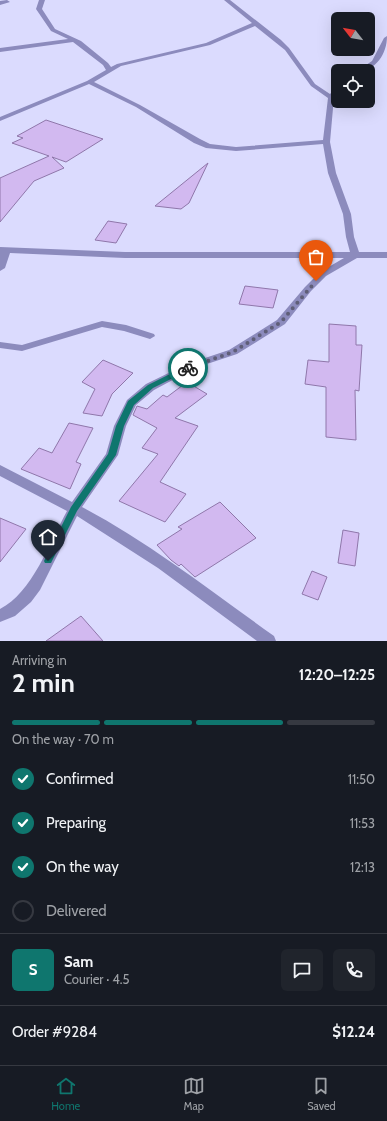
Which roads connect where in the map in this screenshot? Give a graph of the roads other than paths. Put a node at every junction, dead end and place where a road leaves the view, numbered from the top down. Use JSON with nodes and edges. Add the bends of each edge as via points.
{"nodes":[{"id":1,"x":42,"y":0,"type":"edge"},
{"id":2,"x":227,"y":0,"type":"edge"},
{"id":3,"x":7,"y":2,"type":"dead end"},
{"id":4,"x":0,"y":3,"type":"edge"},
{"id":5,"x":255,"y":24,"type":"junction"},
{"id":6,"x":387,"y":38,"type":"edge"},
{"id":7,"x":75,"y":40,"type":"junction"},
{"id":8,"x":0,"y":50,"type":"edge"},
{"id":9,"x":373,"y":64,"type":"edge"},
{"id":10,"x":109,"y":70,"type":"junction"},
{"id":11,"x":89,"y":82,"type":"junction"},
{"id":12,"x":331,"y":97,"type":"joint"},
{"id":13,"x":0,"y":119,"type":"edge"},
{"id":14,"x":326,"y":142,"type":"junction"},
{"id":15,"x":3,"y":251,"type":"edge"},
{"id":16,"x":355,"y":255,"type":"junction"},
{"id":17,"x":387,"y":255,"type":"edge"},
{"id":18,"x":0,"y":268,"type":"edge"},
{"id":19,"x":150,"y":336,"type":"dead end"},
{"id":20,"x":0,"y":345,"type":"edge"},
{"id":21,"x":0,"y":470,"type":"edge"},
{"id":22,"x":74,"y":509,"type":"junction"},
{"id":23,"x":0,"y":616,"type":"edge"},
{"id":24,"x":269,"y":641,"type":"edge"}],
"edges":[{"from":1,"to":7,"type":"street","via":[[39,9],[52,30]]},
{"from":2,"to":5,"type":"street"},
{"from":3,"to":4,"type":"street"},
{"from":5,"to":10,"type":"street","via":[[208,44],[134,60]]},
{"from":5,"to":12,"type":"street","via":[[287,48],[313,85]]},
{"from":6,"to":9,"type":"street"},
{"from":7,"to":8,"type":"street"},
{"from":7,"to":10,"type":"street","via":[[102,60]]},
{"from":10,"to":11,"type":"street"},
{"from":11,"to":13,"type":"street"},
{"from":11,"to":14,"type":"street","via":[[209,146],[236,149]]},
{"from":12,"to":14,"type":"street"},
{"from":14,"to":16,"type":"street","via":[[332,173],[347,214]]},
{"from":15,"to":16,"type":"street","via":[[125,255]]},
{"from":15,"to":18,"type":"street"},
{"from":16,"to":17,"type":"street"},
{"from":16,"to":22,"type":"street","via":[[323,274],[281,322],[233,352],[191,366],[150,387],[131,403],[120,426],[112,455]]},
{"from":19,"to":20,"type":"street","via":[[102,324],[22,348]]},
{"from":21,"to":22,"type":"street"},
{"from":22,"to":23,"type":"street","via":[[35,586],[26,598]]},
{"from":22,"to":24,"type":"street","via":[[162,564]]}]}
